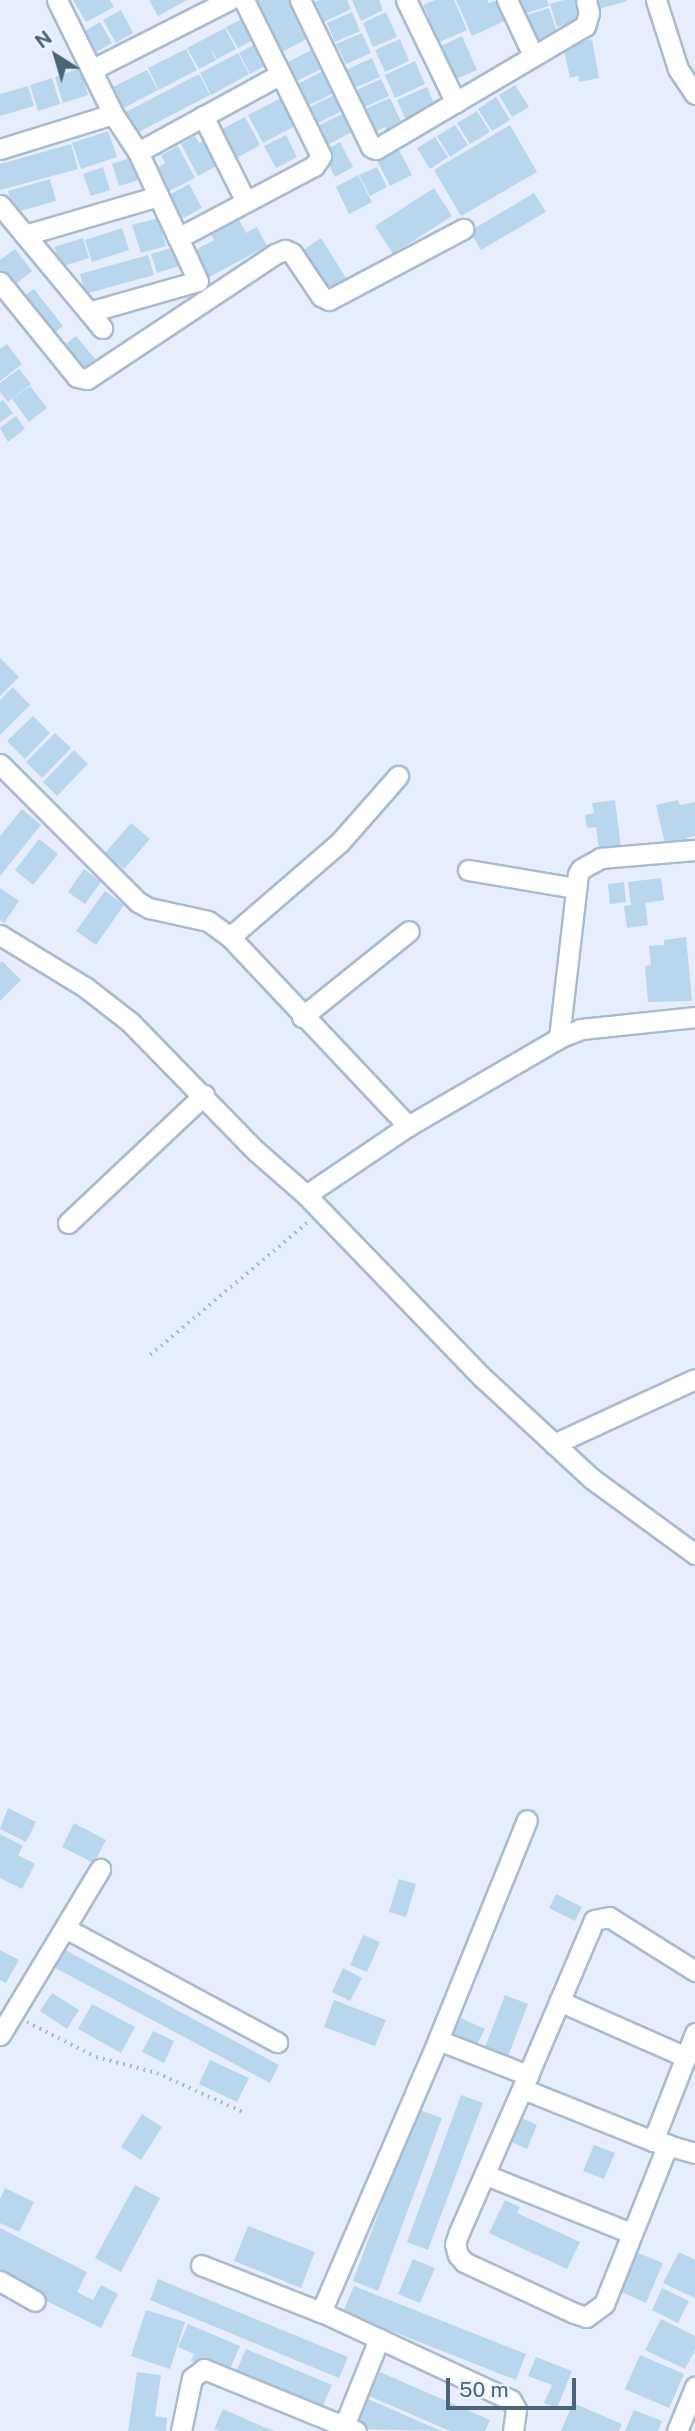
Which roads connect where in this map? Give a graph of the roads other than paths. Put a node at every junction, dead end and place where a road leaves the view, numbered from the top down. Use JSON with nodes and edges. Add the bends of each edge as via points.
{"nodes":[{"id":1,"x":57,"y":0,"type":"edge"},
{"id":2,"x":229,"y":0,"type":"edge"},
{"id":3,"x":244,"y":0,"type":"edge"},
{"id":4,"x":300,"y":0,"type":"edge"},
{"id":5,"x":406,"y":0,"type":"edge"},
{"id":6,"x":507,"y":0,"type":"edge"},
{"id":7,"x":586,"y":0,"type":"edge"},
{"id":8,"x":656,"y":0,"type":"edge"},
{"id":9,"x":533,"y":55,"type":"junction"},
{"id":10,"x":686,"y":66,"type":"edge"},
{"id":11,"x":93,"y":69,"type":"junction"},
{"id":12,"x":279,"y":75,"type":"junction"},
{"id":13,"x":695,"y":94,"type":"edge"},
{"id":14,"x":456,"y":103,"type":"junction"},
{"id":15,"x":113,"y":114,"type":"junction"},
{"id":16,"x":203,"y":116,"type":"junction"},
{"id":17,"x":0,"y":149,"type":"edge"},
{"id":18,"x":138,"y":152,"type":"junction"},
{"id":19,"x":158,"y":197,"type":"junction"},
{"id":20,"x":246,"y":202,"type":"junction"},
{"id":21,"x":0,"y":205,"type":"edge"},
{"id":22,"x":463,"y":229,"type":"dead end"},
{"id":23,"x":25,"y":235,"type":"junction"},
{"id":24,"x":178,"y":238,"type":"junction"},
{"id":25,"x":0,"y":282,"type":"edge"},
{"id":26,"x":89,"y":312,"type":"junction"},
{"id":27,"x":102,"y":328,"type":"dead end"},
{"id":28,"x":0,"y":764,"type":"edge"},
{"id":29,"x":398,"y":776,"type":"dead end"},
{"id":30,"x":695,"y":850,"type":"edge"},
{"id":31,"x":468,"y":870,"type":"dead end"},
{"id":32,"x":576,"y":888,"type":"junction"},
{"id":33,"x":409,"y":931,"type":"dead end"},
{"id":34,"x":230,"y":937,"type":"junction"},
{"id":35,"x":1,"y":939,"type":"edge"},
{"id":36,"x":302,"y":1017,"type":"junction"},
{"id":37,"x":695,"y":1017,"type":"edge"},
{"id":38,"x":559,"y":1038,"type":"junction"},
{"id":39,"x":204,"y":1095,"type":"junction"},
{"id":40,"x":408,"y":1126,"type":"junction"},
{"id":41,"x":306,"y":1195,"type":"junction"},
{"id":42,"x":68,"y":1223,"type":"dead end"},
{"id":43,"x":695,"y":1379,"type":"edge"},
{"id":44,"x":554,"y":1444,"type":"junction"},
{"id":45,"x":695,"y":1554,"type":"edge"},
{"id":46,"x":527,"y":1820,"type":"dead end"},
{"id":47,"x":100,"y":1869,"type":"dead end"},
{"id":48,"x":65,"y":1928,"type":"junction"},
{"id":49,"x":695,"y":1971,"type":"edge"},
{"id":50,"x":559,"y":2001,"type":"junction"},
{"id":51,"x":695,"y":2033,"type":"edge"},
{"id":52,"x":0,"y":2035,"type":"edge"},
{"id":53,"x":438,"y":2040,"type":"junction"},
{"id":54,"x":277,"y":2042,"type":"dead end"},
{"id":55,"x":686,"y":2057,"type":"junction"},
{"id":56,"x":525,"y":2082,"type":"junction"},
{"id":57,"x":661,"y":2142,"type":"junction"},
{"id":58,"x":695,"y":2153,"type":"edge"},
{"id":59,"x":486,"y":2175,"type":"junction"},
{"id":60,"x":631,"y":2234,"type":"junction"},
{"id":61,"x":201,"y":2264,"type":"dead end"},
{"id":62,"x":0,"y":2281,"type":"edge"},
{"id":63,"x":36,"y":2301,"type":"dead end"},
{"id":64,"x":321,"y":2312,"type":"junction"},
{"id":65,"x":379,"y":2339,"type":"junction"},
{"id":66,"x":695,"y":2387,"type":"edge"},
{"id":67,"x":350,"y":2428,"type":"edge"},
{"id":68,"x":181,"y":2431,"type":"edge"},
{"id":69,"x":513,"y":2431,"type":"edge"},
{"id":70,"x":677,"y":2431,"type":"edge"}],
"edges":[{"from":1,"to":11,"type":"street"},
{"from":2,"to":11,"type":"street"},
{"from":3,"to":12,"type":"street"},
{"from":4,"to":14,"type":"street","via":[[371,147],[376,149]]},
{"from":5,"to":14,"type":"street"},
{"from":6,"to":9,"type":"street"},
{"from":7,"to":9,"type":"street","via":[[585,26]]},
{"from":8,"to":10,"type":"street"},
{"from":9,"to":14,"type":"street"},
{"from":10,"to":13,"type":"street"},
{"from":11,"to":15,"type":"street"},
{"from":12,"to":16,"type":"street"},
{"from":12,"to":20,"type":"street","via":[[321,156],[314,166]]},
{"from":15,"to":17,"type":"street"},
{"from":15,"to":18,"type":"street"},
{"from":16,"to":18,"type":"street"},
{"from":16,"to":20,"type":"street"},
{"from":18,"to":19,"type":"street"},
{"from":19,"to":23,"type":"street"},
{"from":19,"to":24,"type":"street"},
{"from":20,"to":24,"type":"street"},
{"from":21,"to":23,"type":"street"},
{"from":22,"to":25,"type":"street","via":[[329,300],[285,250],[87,379],[76,377]]},
{"from":23,"to":26,"type":"street"},
{"from":24,"to":26,"type":"street","via":[[198,281]]},
{"from":26,"to":27,"type":"street"},
{"from":28,"to":34,"type":"street","via":[[138,902],[208,921]]},
{"from":29,"to":34,"type":"street","via":[[340,842]]},
{"from":30,"to":32,"type":"street","via":[[592,861],[578,874]]},
{"from":31,"to":32,"type":"street"},
{"from":32,"to":38,"type":"street"},
{"from":33,"to":36,"type":"street"},
{"from":34,"to":36,"type":"street"},
{"from":35,"to":39,"type":"street","via":[[85,987],[130,1022]]},
{"from":36,"to":40,"type":"street"},
{"from":37,"to":38,"type":"street","via":[[581,1029]]},
{"from":38,"to":40,"type":"street"},
{"from":39,"to":41,"type":"street","via":[[256,1151]]},
{"from":39,"to":42,"type":"street"},
{"from":40,"to":41,"type":"street"},
{"from":41,"to":44,"type":"street","via":[[399,1294]]},
{"from":43,"to":44,"type":"street"},
{"from":44,"to":45,"type":"street","via":[[591,1478]]},
{"from":46,"to":53,"type":"street"},
{"from":47,"to":48,"type":"street"},
{"from":48,"to":52,"type":"street"},
{"from":48,"to":54,"type":"street"},
{"from":49,"to":50,"type":"street","via":[[601,1916],[588,1929]]},
{"from":50,"to":55,"type":"street"},
{"from":50,"to":56,"type":"street"},
{"from":51,"to":55,"type":"street"},
{"from":53,"to":56,"type":"street"},
{"from":53,"to":64,"type":"street"},
{"from":55,"to":57,"type":"street"},
{"from":56,"to":57,"type":"street"},
{"from":56,"to":59,"type":"street"},
{"from":57,"to":58,"type":"street"},
{"from":57,"to":60,"type":"street"},
{"from":59,"to":60,"type":"street"},
{"from":59,"to":60,"type":"street","via":[[459,2232],[458,2255],[464,2262],[574,2313],[586,2317],[604,2304]]},
{"from":61,"to":64,"type":"street"},
{"from":62,"to":63,"type":"street"},
{"from":64,"to":65,"type":"street"},
{"from":65,"to":67,"type":"street"},
{"from":65,"to":69,"type":"street","via":[[511,2400],[516,2409]]},
{"from":66,"to":70,"type":"street"},
{"from":67,"to":68,"type":"street","via":[[204,2369],[192,2378]]}]}
